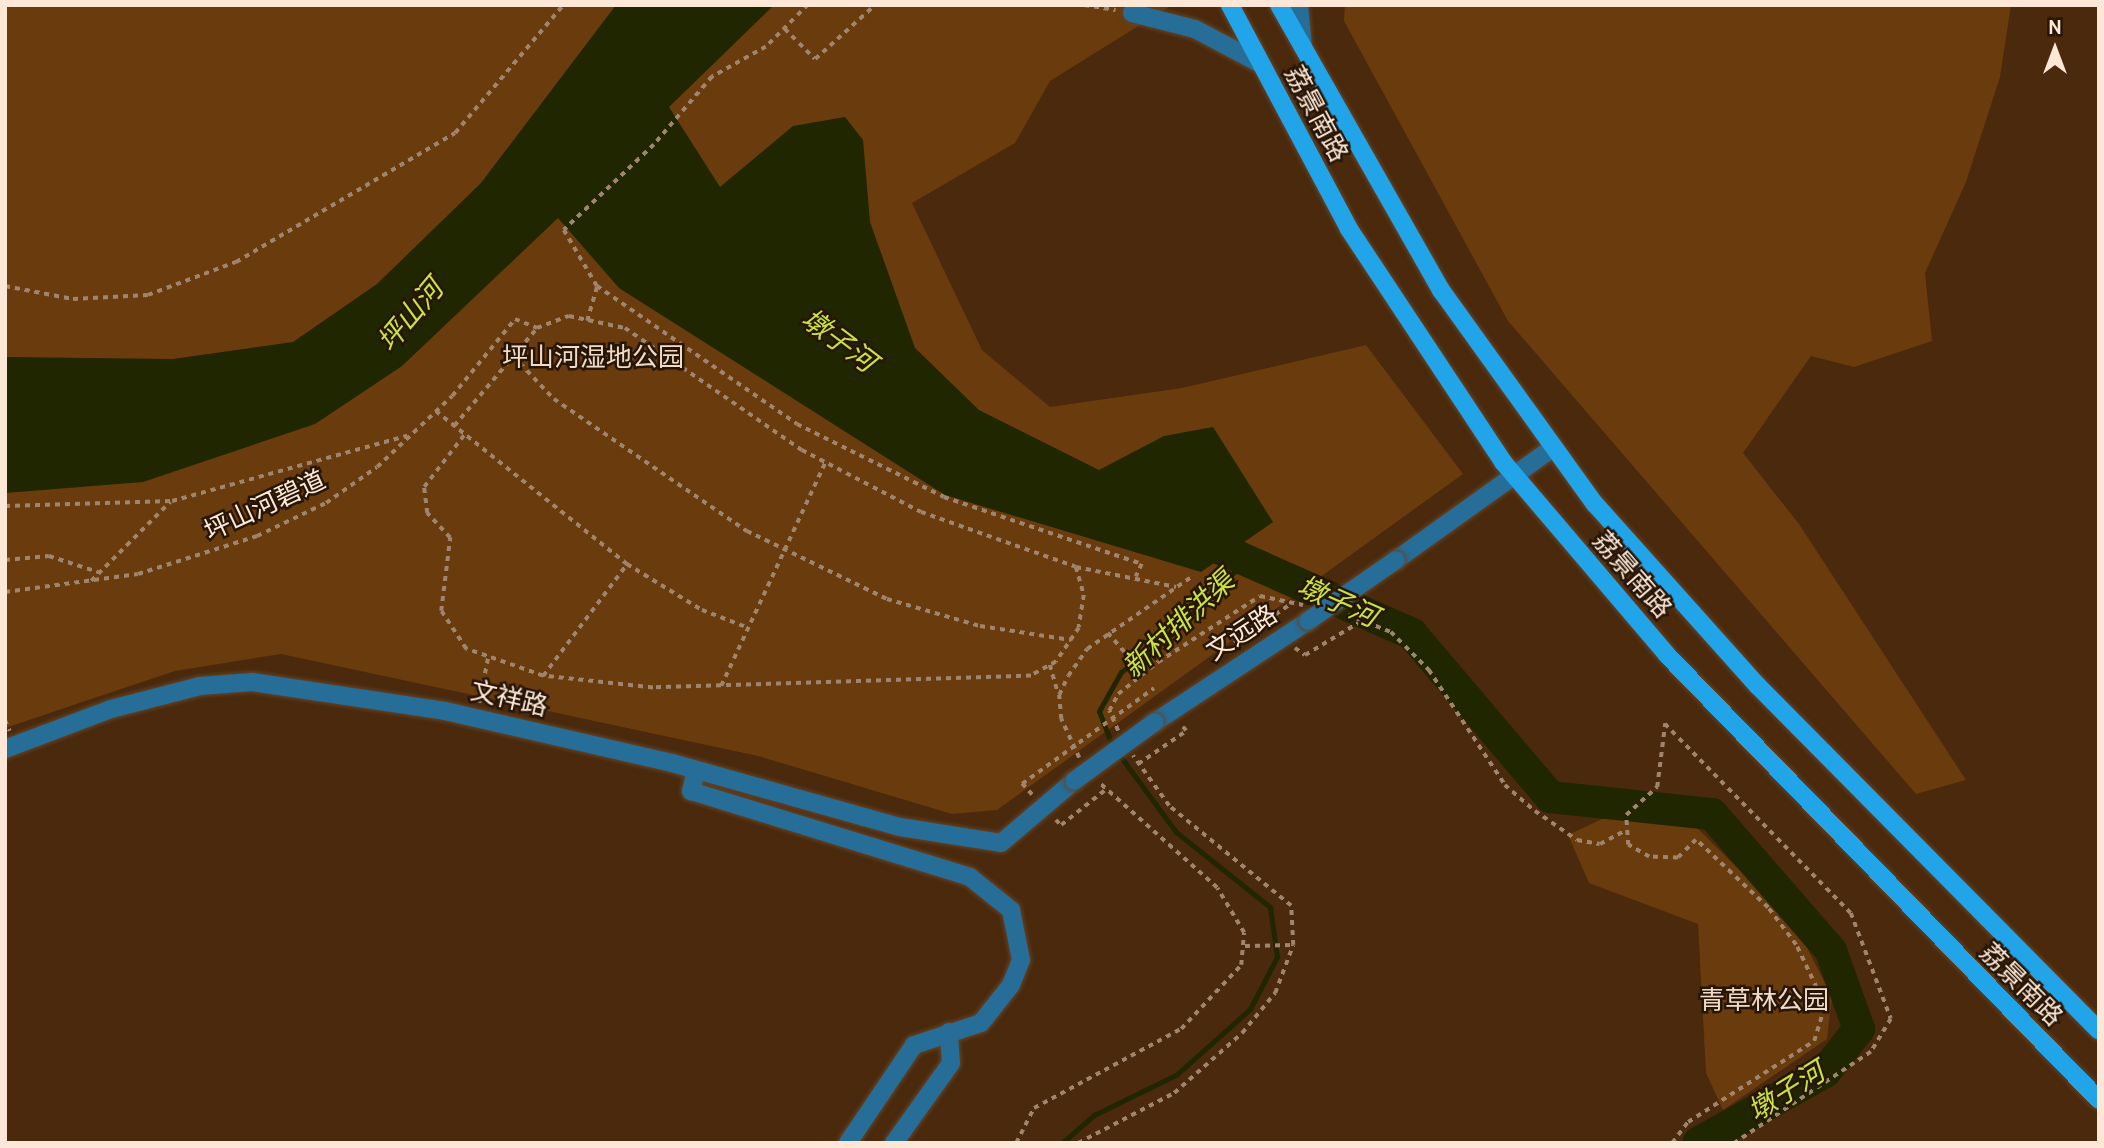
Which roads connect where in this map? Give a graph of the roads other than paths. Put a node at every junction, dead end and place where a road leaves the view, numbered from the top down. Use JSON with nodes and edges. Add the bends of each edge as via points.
{"nodes":[{"id":1,"x":1150,"y":5,"type":"edge"},
{"id":2,"x":1230,"y":5,"type":"edge"},
{"id":3,"x":1279,"y":5,"type":"edge"},
{"id":4,"x":1298,"y":5,"type":"edge"},
{"id":5,"x":1136,"y":8,"type":"edge"},
{"id":6,"x":1304,"y":54,"type":"junction"},
{"id":7,"x":1259,"y":63,"type":"junction"},
{"id":8,"x":1551,"y":449,"type":"junction"},
{"id":9,"x":1516,"y":478,"type":"junction"},
{"id":10,"x":5,"y":749,"type":"edge"},
{"id":11,"x":696,"y":770,"type":"junction"},
{"id":12,"x":1001,"y":843,"type":"joint"},
{"id":13,"x":2099,"y":1030,"type":"edge"},
{"id":14,"x":949,"y":1032,"type":"junction"},
{"id":15,"x":2099,"y":1100,"type":"edge"},
{"id":16,"x":848,"y":1143,"type":"edge"},
{"id":17,"x":894,"y":1143,"type":"edge"}],
"edges":[{"from":1,"to":5,"type":"street"},
{"from":2,"to":7,"type":"main road","name":"荔景南路"},
{"from":3,"to":6,"type":"main road","name":"荔景南路"},
{"from":4,"to":6,"type":"street"},
{"from":5,"to":7,"type":"street","via":[[1195,29]]},
{"from":6,"to":8,"type":"main road","name":"荔景南路","via":[[1388,206]]},
{"from":7,"to":9,"type":"main road","name":"荔景南路","via":[[1349,229],[1450,389]]},
{"from":8,"to":9,"type":"street","name":"文远路"},
{"from":8,"to":13,"type":"main road","name":"荔景南路","via":[[1719,645]]},
{"from":9,"to":12,"type":"street","name":"文远路","bridge":true,"via":[[1155,722],[1081,775]]},
{"from":9,"to":15,"type":"main road","name":"荔景南路","via":[[1667,655]]},
{"from":10,"to":11,"type":"street","name":"文祥路","via":[[111,709],[200,686],[252,682],[476,719]]},
{"from":11,"to":12,"type":"street","name":"文祥路","via":[[900,827]]},
{"from":11,"to":14,"type":"street","via":[[691,791],[970,877],[1011,910],[1021,960],[1011,985],[981,1023]]},
{"from":14,"to":16,"type":"street","via":[[914,1045]]},
{"from":14,"to":17,"type":"street","via":[[951,1063]]}]}
